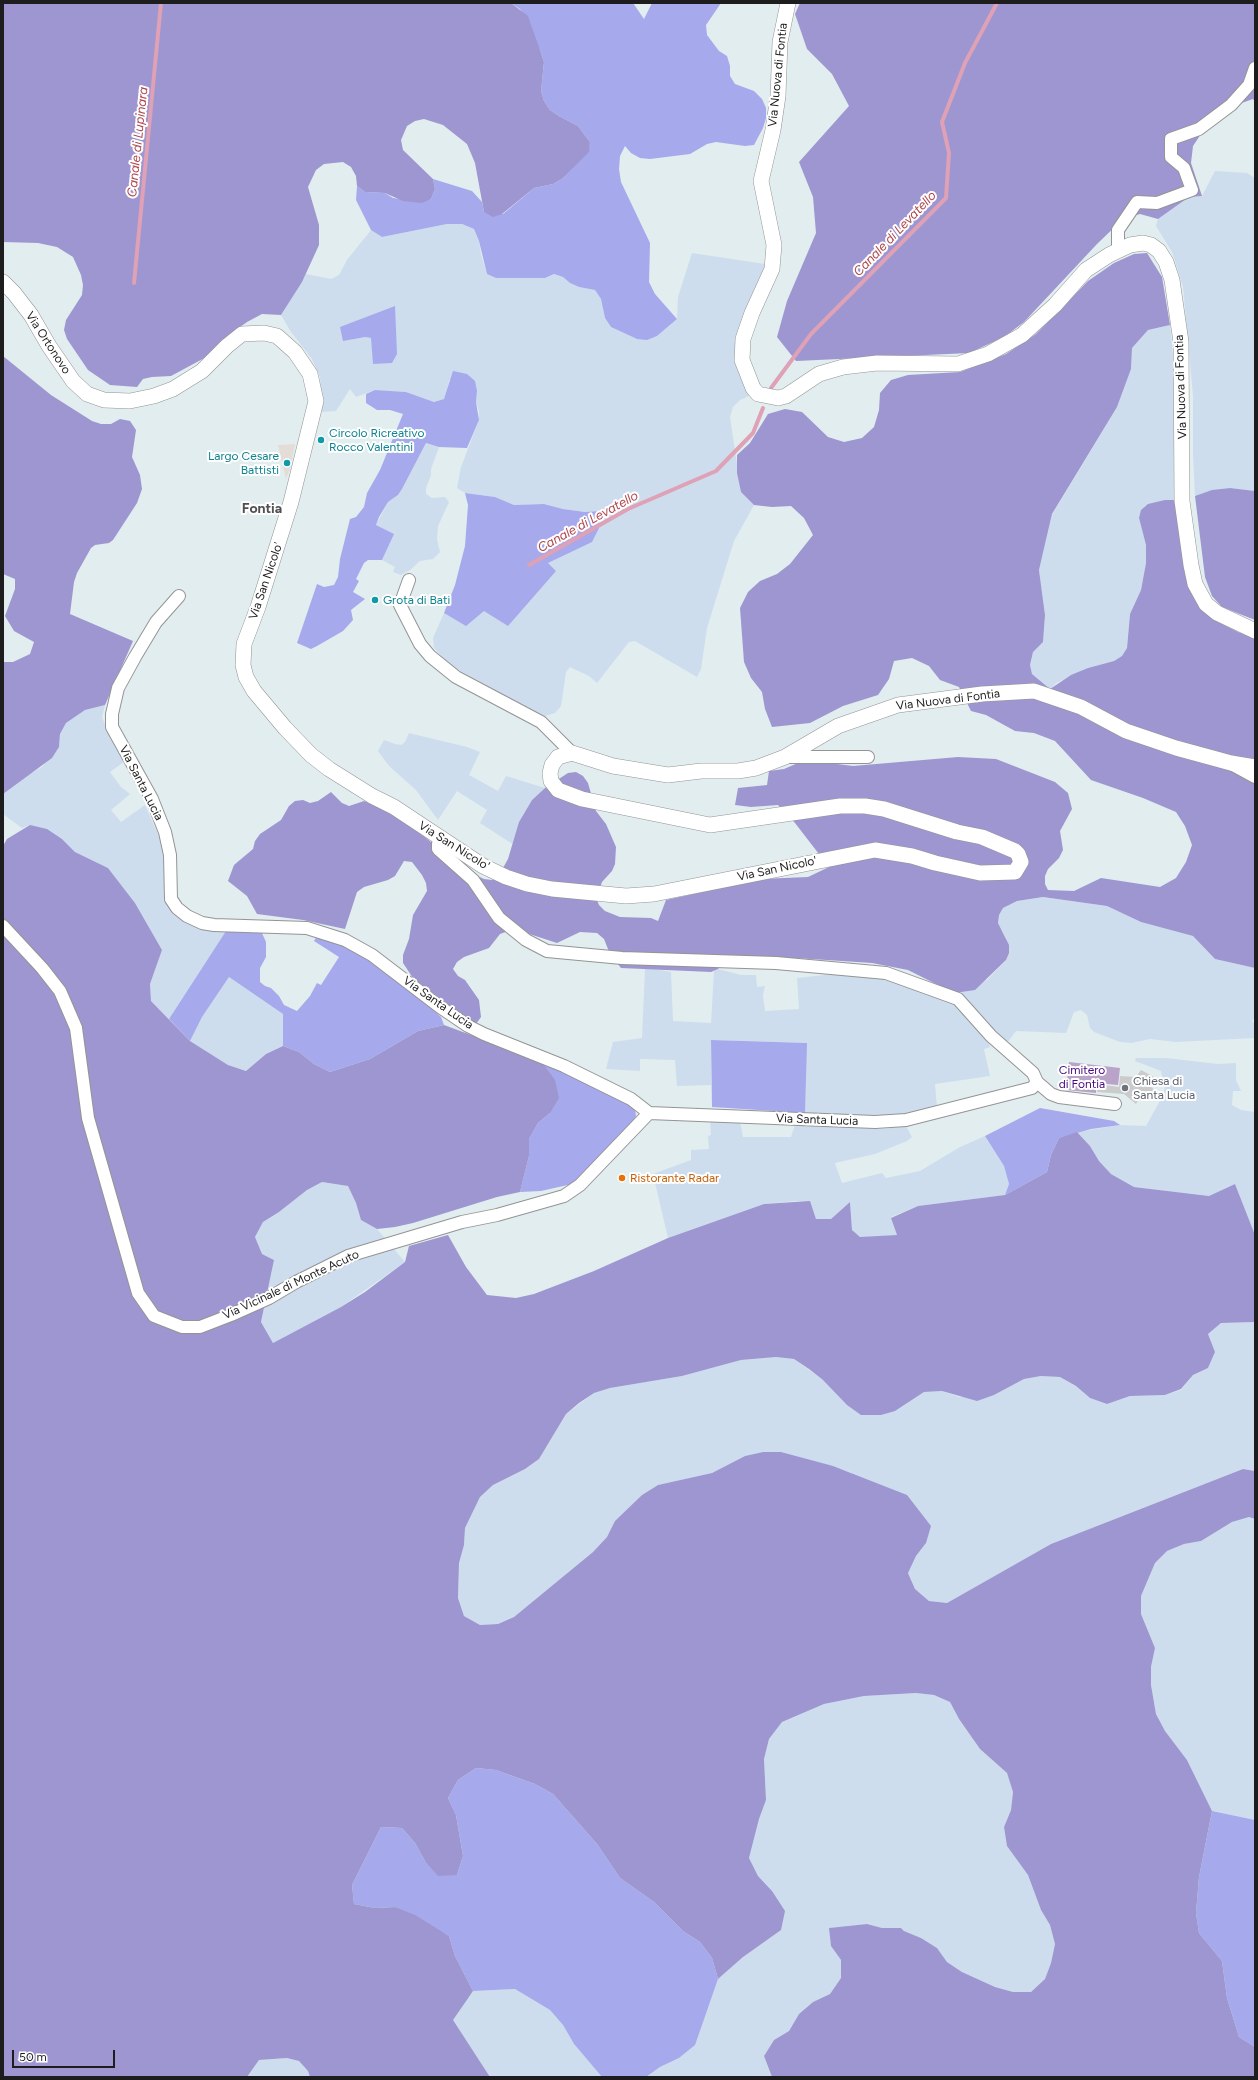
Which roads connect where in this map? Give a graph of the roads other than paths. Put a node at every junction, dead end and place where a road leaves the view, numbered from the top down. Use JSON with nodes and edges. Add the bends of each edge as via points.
{"nodes":[{"id":1,"x":788,"y":3,"type":"edge"},
{"id":2,"x":1255,"y":68,"type":"edge"},
{"id":3,"x":1118,"y":250,"type":"junction"},
{"id":4,"x":3,"y":282,"type":"edge"},
{"id":5,"x":291,"y":502,"type":"joint"},
{"id":6,"x":409,"y":580,"type":"dead end"},
{"id":7,"x":179,"y":596,"type":"dead end"},
{"id":8,"x":1255,"y":631,"type":"edge"},
{"id":9,"x":572,"y":753,"type":"junction"},
{"id":10,"x":785,"y":757,"type":"junction"},
{"id":11,"x":868,"y":757,"type":"dead end"},
{"id":12,"x":1231,"y":763,"type":"junction"},
{"id":13,"x":1255,"y":767,"type":"edge"},
{"id":14,"x":1255,"y":777,"type":"edge"},
{"id":15,"x":444,"y":840,"type":"junction"},
{"id":16,"x":3,"y":926,"type":"edge"},
{"id":17,"x":1037,"y":1082,"type":"junction"},
{"id":18,"x":1115,"y":1104,"type":"dead end"},
{"id":19,"x":649,"y":1113,"type":"junction"}],
"edges":[{"from":1,"to":3,"type":"street","name":"Via Nuova di Fontia","via":[[780,42],[778,96],[773,130],[761,181],[774,246],[772,269],[743,339],[742,360],[758,394],[778,398],[786,396],[819,374],[842,367],[877,363],[958,364],[988,354],[1022,335],[1086,270]]},
{"from":2,"to":3,"type":"street","via":[[1250,85],[1231,105],[1198,129],[1171,138],[1170,157],[1184,168],[1192,190],[1157,202],[1137,202],[1118,230]]},
{"from":3,"to":8,"type":"street","name":"Via Nuova di Fontia","via":[[1130,244],[1151,245],[1159,251],[1168,268],[1182,342],[1182,501],[1195,584],[1206,604],[1217,613]]},
{"from":4,"to":5,"type":"street","name":"Via Ortonovo","via":[[31,315],[73,382],[87,394],[104,400],[130,401],[173,389],[202,371],[242,334],[264,333],[277,336],[289,345],[310,374],[316,401]]},
{"from":5,"to":15,"type":"street","name":"Via San Nicolo'","via":[[244,644],[243,665],[246,677],[254,691],[311,755],[348,782],[394,807]]},
{"from":6,"to":9,"type":"street","via":[[400,605],[420,644],[430,656],[456,677],[542,722]]},
{"from":7,"to":19,"type":"street","name":"Via Santa Lucia","via":[[156,622],[135,656],[115,696],[112,714],[112,727],[158,811],[170,855],[171,899],[177,908],[202,923],[307,928],[345,940],[372,955],[468,1026],[564,1066],[631,1099]]},
{"from":9,"to":10,"type":"street","name":"Via Nuova di Fontia","via":[[613,766],[668,775],[701,771],[738,772]]},
{"from":9,"to":15,"type":"street","name":"Via San Nicolo'","via":[[565,754],[555,761],[550,773],[551,781],[558,790],[582,799],[710,825],[840,806],[865,806],[982,837],[1015,851],[1020,857],[1020,866],[1011,873],[980,873],[912,856],[875,850],[654,894],[626,896],[527,884],[483,866]]},
{"from":10,"to":11,"type":"street"},
{"from":10,"to":12,"type":"street","name":"Via Nuova di Fontia","via":[[838,726],[898,705],[982,694],[1034,691],[1081,707],[1126,731]]},
{"from":12,"to":13,"type":"street","name":"Via Nuova di Fontia"},
{"from":12,"to":14,"type":"street"},
{"from":15,"to":17,"type":"street","via":[[438,844],[438,849],[473,880],[499,918],[526,940],[547,951],[622,958],[776,963],[886,973],[958,999],[991,1036],[1034,1073]]},
{"from":16,"to":19,"type":"street","name":"Via Vicinale di Monte Acuto","via":[[60,991],[76,1028],[88,1118],[138,1293],[154,1316],[182,1327],[200,1327],[231,1315],[348,1256],[462,1222],[564,1196],[580,1185]]},
{"from":17,"to":18,"type":"street","via":[[1051,1094],[1059,1097]]},
{"from":17,"to":19,"type":"street","name":"Via Santa Lucia","via":[[1032,1088],[906,1120],[875,1122]]}]}
